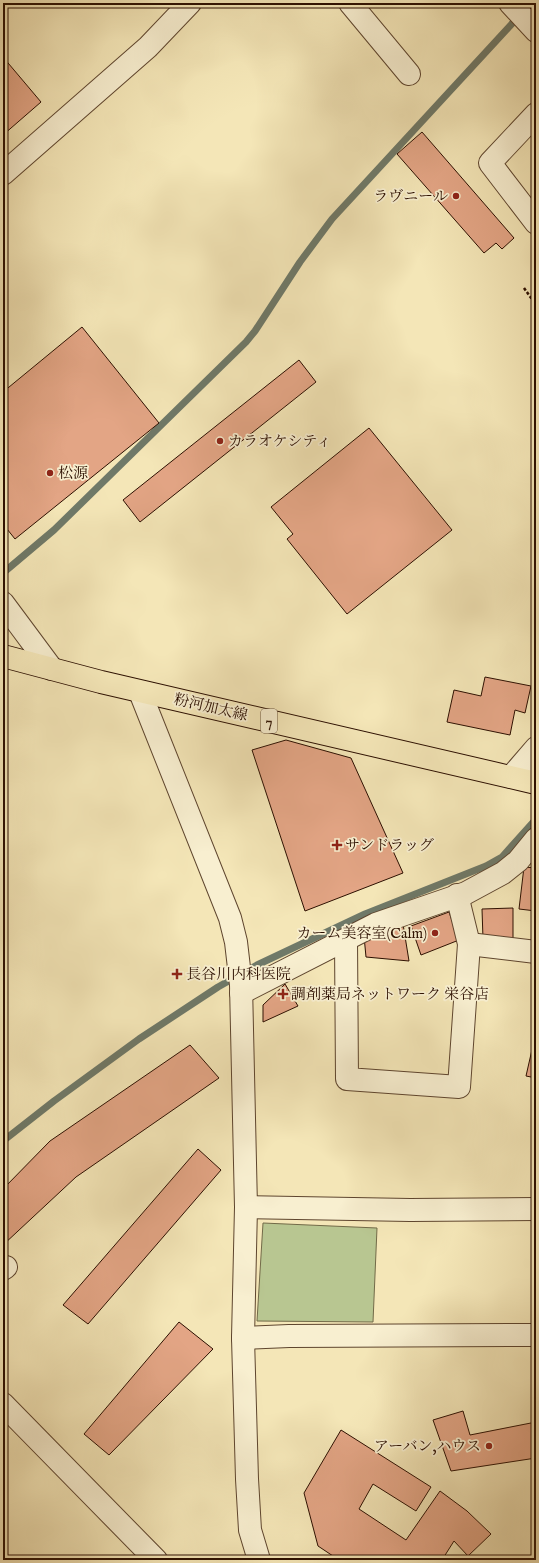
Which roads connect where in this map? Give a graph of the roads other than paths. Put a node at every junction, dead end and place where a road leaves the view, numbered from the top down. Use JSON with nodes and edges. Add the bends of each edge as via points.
{"nodes":[{"id":1,"x":190,"y":3,"type":"edge"},
{"id":2,"x":350,"y":3,"type":"edge"},
{"id":3,"x":510,"y":3,"type":"edge"},
{"id":4,"x":536,"y":31,"type":"edge"},
{"id":5,"x":409,"y":74,"type":"dead end"},
{"id":6,"x":536,"y":114,"type":"edge"},
{"id":7,"x":3,"y":174,"type":"edge"},
{"id":8,"x":536,"y":223,"type":"edge"},
{"id":9,"x":3,"y":603,"type":"edge"},
{"id":10,"x":3,"y":656,"type":"edge"},
{"id":11,"x":52,"y":670,"type":"junction"},
{"id":12,"x":140,"y":692,"type":"junction"},
{"id":13,"x":536,"y":748,"type":"edge"},
{"id":14,"x":511,"y":777,"type":"junction"},
{"id":15,"x":536,"y":783,"type":"edge"},
{"id":16,"x":536,"y":840,"type":"edge"},
{"id":17,"x":458,"y":896,"type":"junction"},
{"id":18,"x":346,"y":940,"type":"junction"},
{"id":19,"x":469,"y":944,"type":"junction"},
{"id":20,"x":536,"y":952,"type":"edge"},
{"id":21,"x":240,"y":982,"type":"junction"},
{"id":22,"x":246,"y":1207,"type":"junction"},
{"id":23,"x":536,"y":1209,"type":"edge"},
{"id":24,"x":536,"y":1335,"type":"edge"},
{"id":25,"x":243,"y":1338,"type":"junction"},
{"id":26,"x":3,"y":1404,"type":"edge"},
{"id":27,"x":156,"y":1560,"type":"edge"},
{"id":28,"x":259,"y":1560,"type":"edge"}],
"edges":[{"from":1,"to":7,"type":"street","via":[[148,47]]},
{"from":2,"to":5,"type":"street"},
{"from":3,"to":4,"type":"street"},
{"from":6,"to":8,"type":"street","via":[[490,163]]},
{"from":9,"to":11,"type":"street"},
{"from":10,"to":11,"type":"main road","name":"粉河加太線","number":"7"},
{"from":11,"to":12,"type":"main road","name":"粉河加太線","number":"7"},
{"from":12,"to":14,"type":"main road","name":"粉河加太線","number":"7"},
{"from":12,"to":21,"type":"street","via":[[230,918],[236,942]]},
{"from":13,"to":14,"type":"street"},
{"from":14,"to":15,"type":"main road","name":"粉河加太線","number":"7"},
{"from":16,"to":17,"type":"street","via":[[518,861],[503,873]]},
{"from":17,"to":18,"type":"street","via":[[376,924]]},
{"from":17,"to":19,"type":"street"},
{"from":18,"to":19,"type":"street","via":[[347,1079],[459,1087]]},
{"from":18,"to":21,"type":"street"},
{"from":19,"to":20,"type":"street"},
{"from":21,"to":22,"type":"street"},
{"from":22,"to":23,"type":"street"},
{"from":22,"to":25,"type":"street"},
{"from":24,"to":25,"type":"street"},
{"from":25,"to":28,"type":"street","via":[[250,1530]]},
{"from":26,"to":27,"type":"street"}]}
